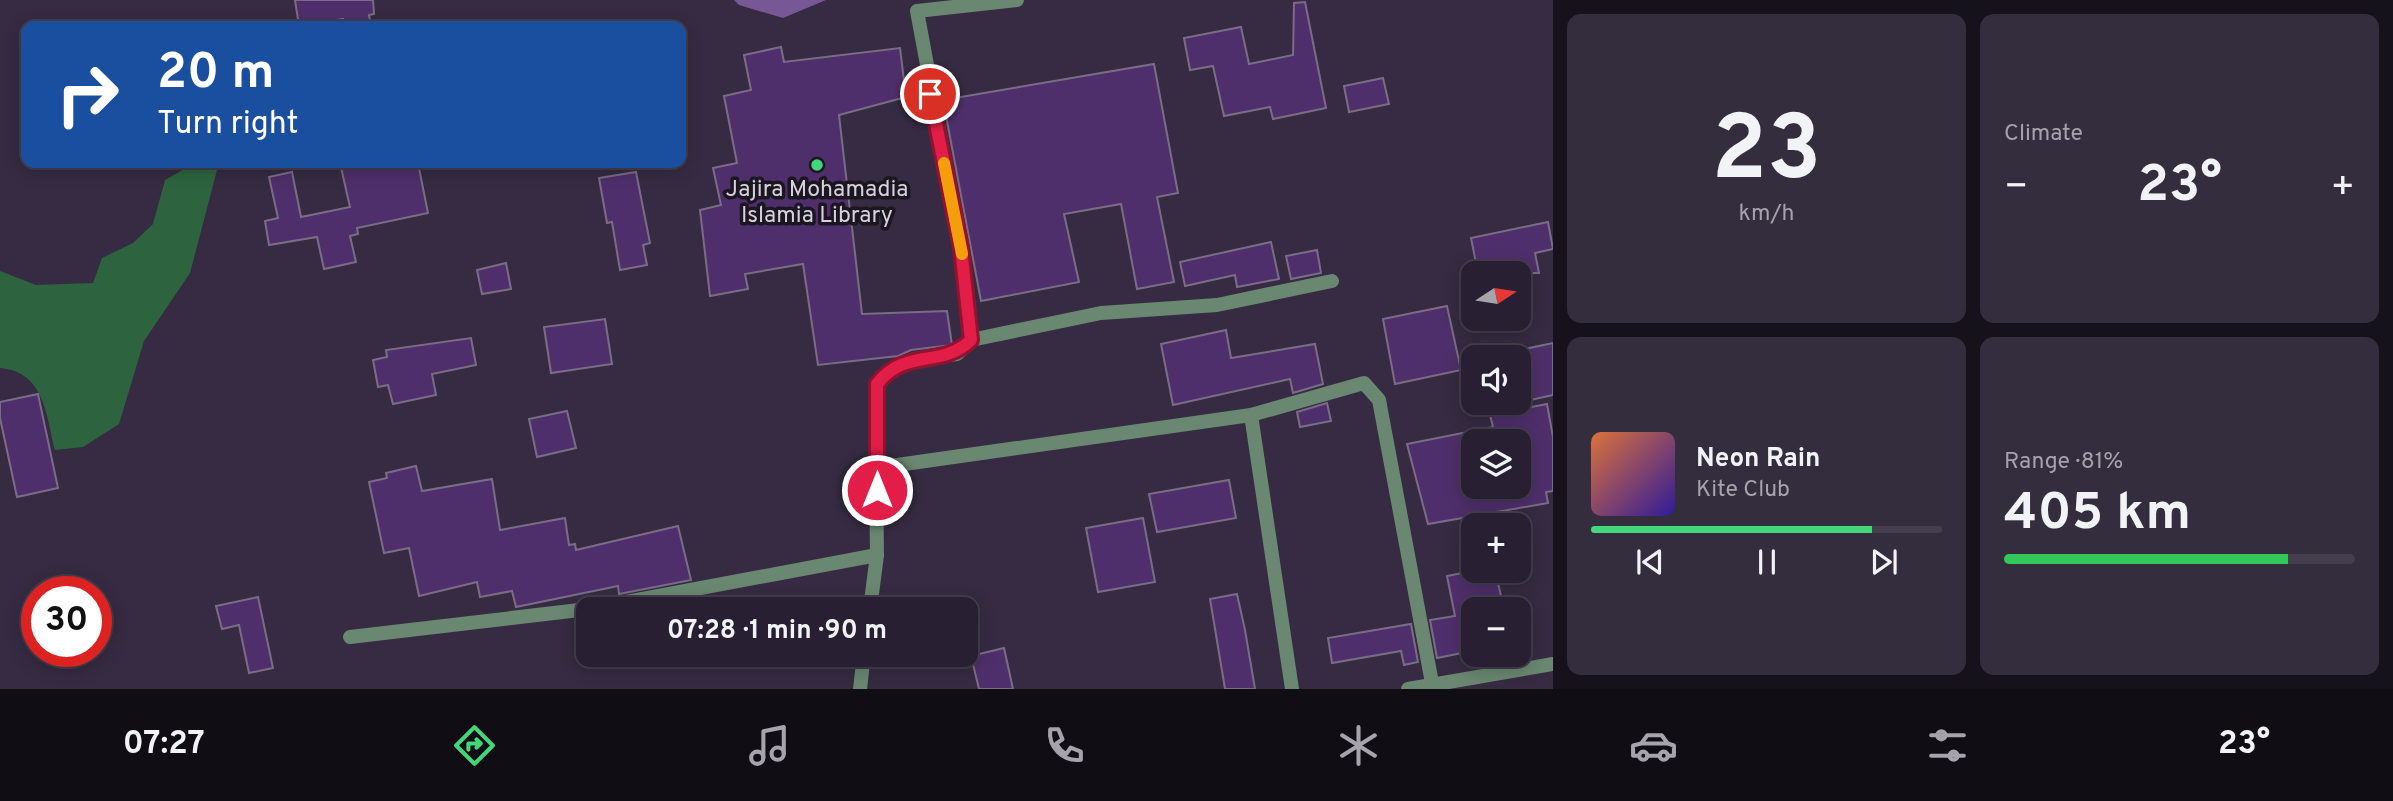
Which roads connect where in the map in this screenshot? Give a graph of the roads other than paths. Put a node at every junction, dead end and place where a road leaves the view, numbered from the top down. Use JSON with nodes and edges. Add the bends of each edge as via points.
{"nodes":[{"id":1,"x":1017,"y":0,"type":"edge"},
{"id":2,"x":916,"y":6,"type":"edge"},
{"id":3,"x":1332,"y":281,"type":"dead end"},
{"id":4,"x":971,"y":340,"type":"junction"},
{"id":5,"x":1251,"y":415,"type":"junction"},
{"id":6,"x":877,"y":468,"type":"junction"},
{"id":7,"x":877,"y":555,"type":"junction"},
{"id":8,"x":652,"y":597,"type":"edge"},
{"id":9,"x":872,"y":597,"type":"edge"},
{"id":10,"x":576,"y":610,"type":"edge"},
{"id":11,"x":350,"y":637,"type":"dead end"},
{"id":12,"x":1553,"y":664,"type":"edge"},
{"id":13,"x":863,"y":667,"type":"edge"},
{"id":14,"x":1432,"y":683,"type":"junction"},
{"id":15,"x":860,"y":689,"type":"edge"},
{"id":16,"x":1292,"y":689,"type":"edge"},
{"id":17,"x":1408,"y":689,"type":"edge"}],
"edges":[{"from":1,"to":2,"type":"street"},
{"from":2,"to":4,"type":"street","via":[[961,248]]},
{"from":3,"to":4,"type":"street","via":[[1217,304],[1101,313]]},
{"from":4,"to":6,"type":"street","via":[[957,354],[912,360],[887,372],[877,384]]},
{"from":5,"to":6,"type":"street"},
{"from":5,"to":14,"type":"street","via":[[1364,383],[1378,400]]},
{"from":5,"to":16,"type":"street"},
{"from":6,"to":7,"type":"street"},
{"from":7,"to":8,"type":"street"},
{"from":7,"to":9,"type":"street"},
{"from":10,"to":11,"type":"street"},
{"from":12,"to":14,"type":"street"},
{"from":13,"to":15,"type":"street"},
{"from":14,"to":17,"type":"street"}]}
